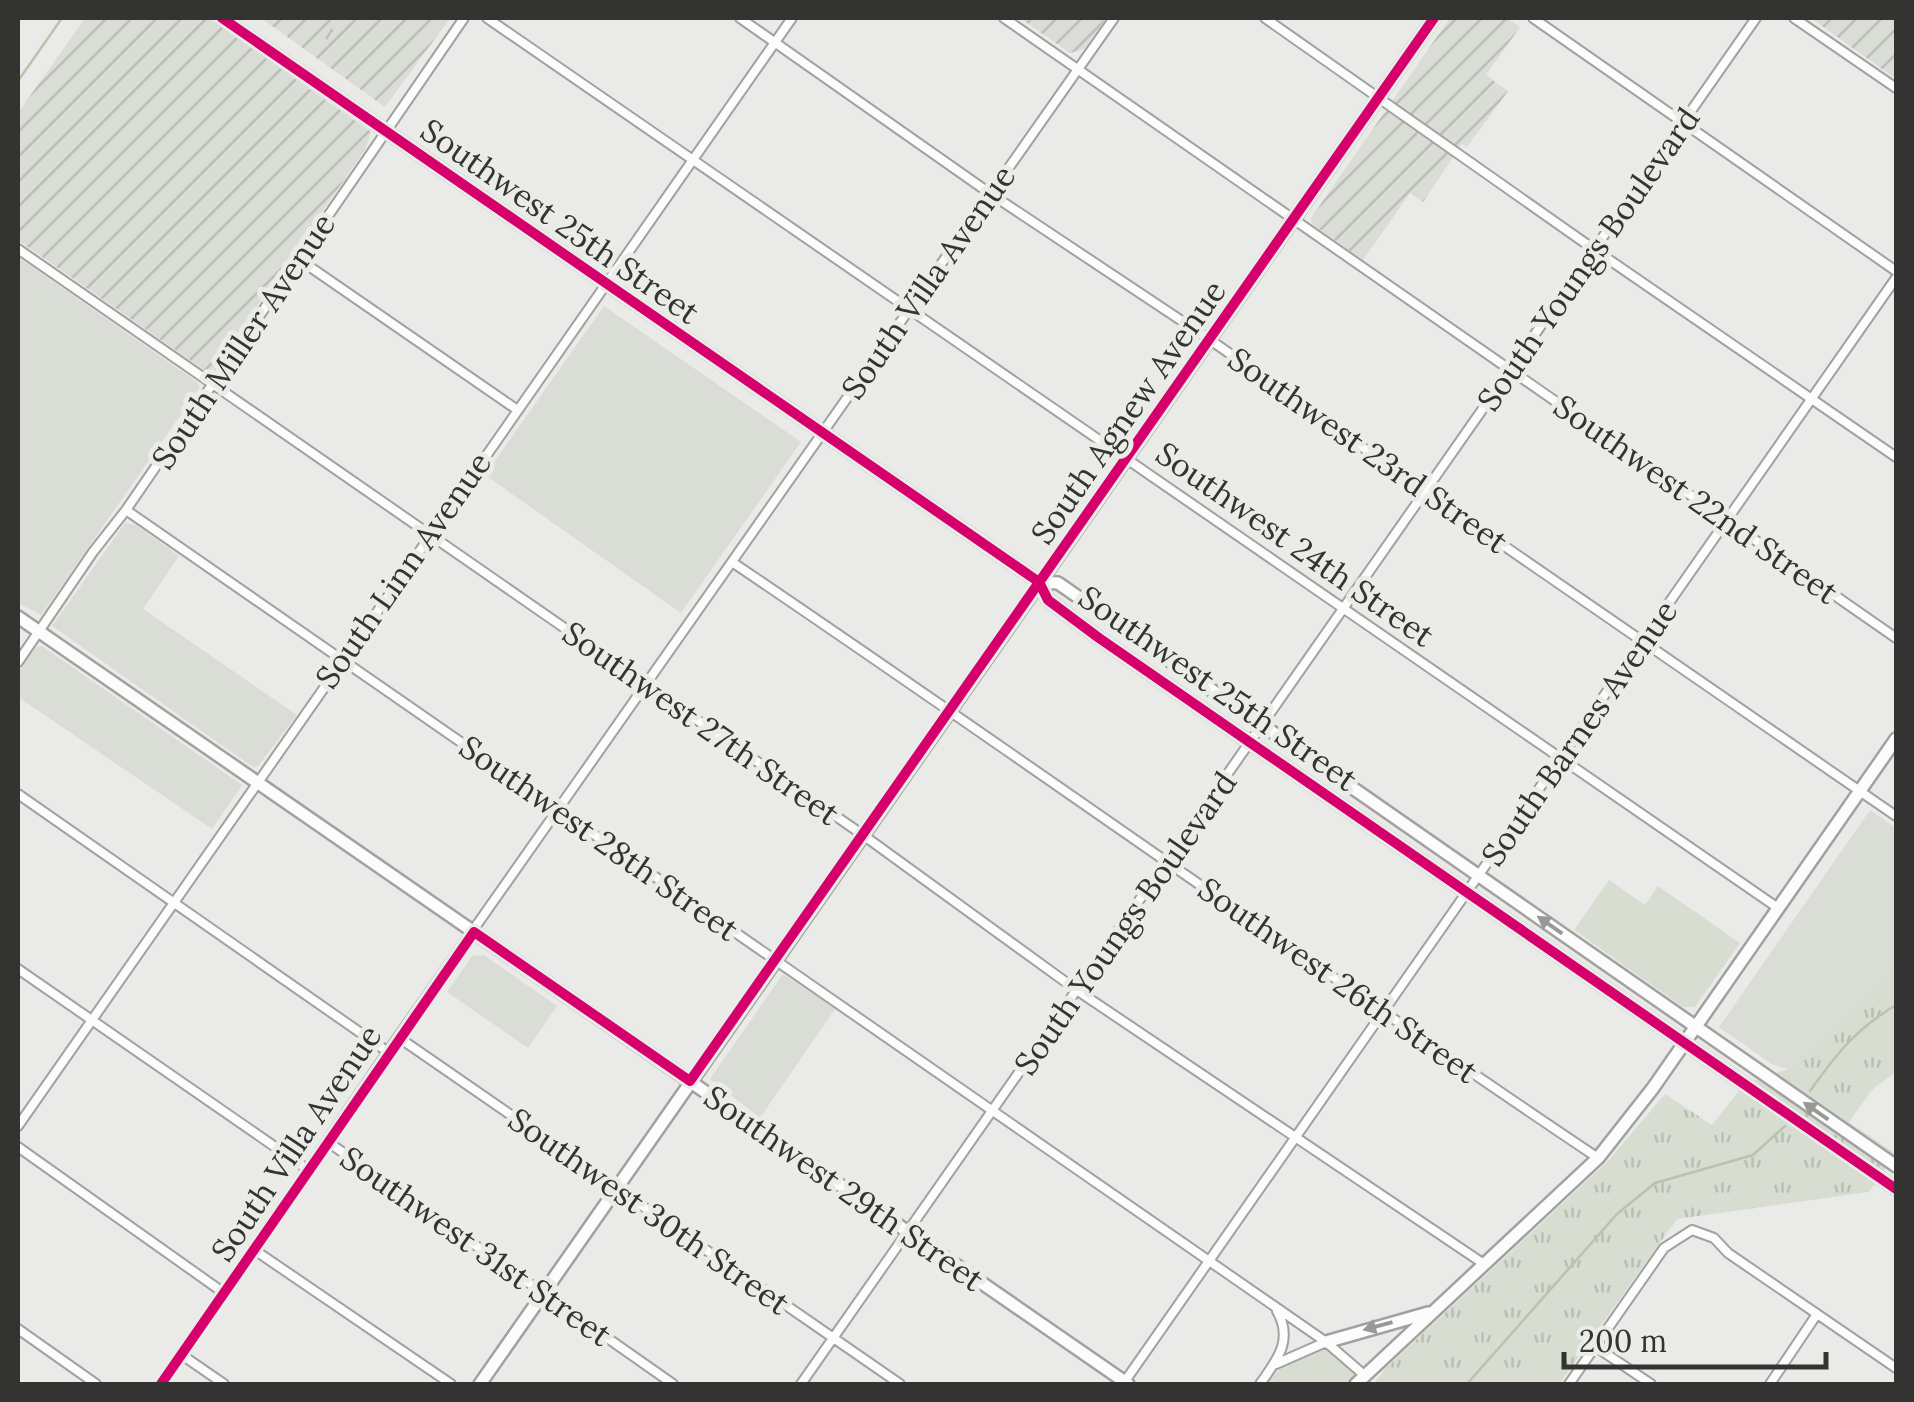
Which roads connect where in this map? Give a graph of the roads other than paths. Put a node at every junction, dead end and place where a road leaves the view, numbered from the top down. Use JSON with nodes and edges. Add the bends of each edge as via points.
{"nodes":[{"id":1,"x":222,"y":18,"type":"edge"},
{"id":2,"x":464,"y":18,"type":"edge"},
{"id":3,"x":487,"y":18,"type":"edge"},
{"id":4,"x":740,"y":18,"type":"edge"},
{"id":5,"x":792,"y":18,"type":"edge"},
{"id":6,"x":1004,"y":18,"type":"edge"},
{"id":7,"x":1114,"y":18,"type":"edge"},
{"id":8,"x":1266,"y":18,"type":"edge"},
{"id":9,"x":1434,"y":18,"type":"edge"},
{"id":10,"x":1533,"y":18,"type":"edge"},
{"id":11,"x":1756,"y":18,"type":"edge"},
{"id":12,"x":1794,"y":18,"type":"edge"},
{"id":13,"x":775,"y":42,"type":"junction"},
{"id":14,"x":1077,"y":70,"type":"junction"},
{"id":15,"x":1896,"y":88,"type":"edge"},
{"id":16,"x":1380,"y":96,"type":"junction"},
{"id":17,"x":1682,"y":124,"type":"junction"},
{"id":18,"x":386,"y":131,"type":"junction"},
{"id":19,"x":693,"y":159,"type":"junction"},
{"id":20,"x":988,"y":192,"type":"junction"},
{"id":21,"x":1294,"y":218,"type":"junction"},
{"id":22,"x":18,"y":249,"type":"edge"},
{"id":23,"x":1595,"y":250,"type":"junction"},
{"id":24,"x":300,"y":260,"type":"junction"},
{"id":25,"x":1896,"y":275,"type":"edge"},
{"id":26,"x":604,"y":283,"type":"junction"},
{"id":27,"x":907,"y":309,"type":"junction"},
{"id":28,"x":1209,"y":339,"type":"junction"},
{"id":29,"x":1510,"y":371,"type":"junction"},
{"id":30,"x":212,"y":386,"type":"junction"},
{"id":31,"x":1812,"y":398,"type":"junction"},
{"id":32,"x":516,"y":410,"type":"junction"},
{"id":33,"x":824,"y":433,"type":"junction"},
{"id":34,"x":1896,"y":457,"type":"edge"},
{"id":35,"x":1127,"y":458,"type":"junction"},
{"id":36,"x":1426,"y":492,"type":"junction"},
{"id":37,"x":126,"y":510,"type":"junction"},
{"id":38,"x":1729,"y":521,"type":"junction"},
{"id":39,"x":430,"y":534,"type":"junction"},
{"id":40,"x":732,"y":562,"type":"junction"},
{"id":41,"x":1040,"y":582,"type":"junction"},
{"id":42,"x":1344,"y":609,"type":"junction"},
{"id":43,"x":18,"y":617,"type":"edge"},
{"id":44,"x":39,"y":631,"type":"junction"},
{"id":45,"x":1896,"y":638,"type":"edge"},
{"id":46,"x":1642,"y":642,"type":"junction"},
{"id":47,"x":341,"y":659,"type":"junction"},
{"id":48,"x":18,"y":662,"type":"edge"},
{"id":49,"x":646,"y":686,"type":"junction"},
{"id":50,"x":950,"y":710,"type":"junction"},
{"id":51,"x":1263,"y":725,"type":"junction"},
{"id":52,"x":1896,"y":739,"type":"edge"},
{"id":53,"x":1252,"y":742,"type":"junction"},
{"id":54,"x":1561,"y":759,"type":"junction"},
{"id":55,"x":256,"y":782,"type":"junction"},
{"id":56,"x":1860,"y":790,"type":"junction"},
{"id":57,"x":18,"y":794,"type":"edge"},
{"id":58,"x":559,"y":812,"type":"junction"},
{"id":59,"x":1896,"y":816,"type":"edge"},
{"id":60,"x":863,"y":835,"type":"junction"},
{"id":61,"x":1167,"y":862,"type":"junction"},
{"id":62,"x":1479,"y":876,"type":"junction"},
{"id":63,"x":1468,"y":892,"type":"junction"},
{"id":64,"x":174,"y":902,"type":"junction"},
{"id":65,"x":1778,"y":908,"type":"junction"},
{"id":66,"x":474,"y":932,"type":"junction"},
{"id":67,"x":776,"y":960,"type":"junction"},
{"id":68,"x":18,"y":969,"type":"edge"},
{"id":69,"x":1078,"y":990,"type":"junction"},
{"id":70,"x":1385,"y":1014,"type":"junction"},
{"id":71,"x":92,"y":1020,"type":"junction"},
{"id":72,"x":1695,"y":1027,"type":"junction"},
{"id":73,"x":398,"y":1037,"type":"junction"},
{"id":74,"x":1685,"y":1042,"type":"junction"},
{"id":75,"x":388,"y":1052,"type":"junction"},
{"id":76,"x":690,"y":1081,"type":"junction"},
{"id":77,"x":992,"y":1110,"type":"junction"},
{"id":78,"x":18,"y":1126,"type":"edge"},
{"id":79,"x":1850,"y":1134,"type":"junction"},
{"id":80,"x":1296,"y":1138,"type":"junction"},
{"id":81,"x":328,"y":1142,"type":"junction"},
{"id":82,"x":18,"y":1147,"type":"edge"},
{"id":83,"x":1840,"y":1150,"type":"junction"},
{"id":84,"x":1598,"y":1158,"type":"junction"},
{"id":85,"x":1896,"y":1166,"type":"edge"},
{"id":86,"x":307,"y":1170,"type":"junction"},
{"id":87,"x":617,"y":1188,"type":"junction"},
{"id":88,"x":1896,"y":1189,"type":"edge"},
{"id":89,"x":908,"y":1232,"type":"junction"},
{"id":90,"x":253,"y":1249,"type":"junction"},
{"id":91,"x":1210,"y":1262,"type":"junction"},
{"id":92,"x":1484,"y":1264,"type":"junction"},
{"id":93,"x":224,"y":1293,"type":"junction"},
{"id":94,"x":543,"y":1294,"type":"junction"},
{"id":95,"x":1274,"y":1308,"type":"junction"},
{"id":96,"x":1432,"y":1312,"type":"junction"},
{"id":97,"x":1817,"y":1314,"type":"junction"},
{"id":98,"x":18,"y":1329,"type":"edge"},
{"id":99,"x":834,"y":1339,"type":"junction"},
{"id":100,"x":1326,"y":1342,"type":"junction"},
{"id":101,"x":1596,"y":1347,"type":"junction"},
{"id":102,"x":182,"y":1355,"type":"junction"},
{"id":103,"x":1276,"y":1364,"type":"junction"},
{"id":104,"x":1896,"y":1368,"type":"edge"},
{"id":105,"x":1362,"y":1381,"type":"edge"},
{"id":106,"x":96,"y":1384,"type":"edge"},
{"id":107,"x":161,"y":1384,"type":"edge"},
{"id":108,"x":224,"y":1384,"type":"edge"},
{"id":109,"x":451,"y":1384,"type":"edge"},
{"id":110,"x":480,"y":1384,"type":"edge"},
{"id":111,"x":673,"y":1384,"type":"edge"},
{"id":112,"x":801,"y":1384,"type":"edge"},
{"id":113,"x":900,"y":1384,"type":"edge"},
{"id":114,"x":1125,"y":1384,"type":"edge"},
{"id":115,"x":1260,"y":1384,"type":"edge"},
{"id":116,"x":1570,"y":1384,"type":"edge"},
{"id":117,"x":1651,"y":1384,"type":"edge"},
{"id":118,"x":1770,"y":1384,"type":"edge"}],
"edges":[{"from":1,"to":18,"type":"main road","name":"Southwest 25th Street"},
{"from":2,"to":18,"type":"street","name":"South Miller Avenue"},
{"from":3,"to":19,"type":"street","name":"Southwest 24th Street"},
{"from":4,"to":13,"type":"street","name":"Southwest 23rd Street"},
{"from":5,"to":13,"type":"street","name":"South Linn Avenue"},
{"from":6,"to":14,"type":"street","name":"Southwest 22nd Street"},
{"from":7,"to":14,"type":"street","name":"South Villa Avenue"},
{"from":8,"to":16,"type":"street"},
{"from":9,"to":16,"type":"main road","name":"South Agnew Avenue"},
{"from":10,"to":17,"type":"street"},
{"from":11,"to":17,"type":"street","name":"South Youngs Boulevard"},
{"from":12,"to":15,"type":"street"},
{"from":13,"to":19,"type":"street","name":"South Linn Avenue"},
{"from":13,"to":20,"type":"street","name":"Southwest 23rd Street"},
{"from":14,"to":20,"type":"street","name":"South Villa Avenue"},
{"from":14,"to":21,"type":"street","name":"Southwest 22nd Street"},
{"from":16,"to":21,"type":"main road","name":"South Agnew Avenue"},
{"from":16,"to":23,"type":"street"},
{"from":17,"to":23,"type":"street","name":"South Youngs Boulevard"},
{"from":17,"to":25,"type":"street"},
{"from":18,"to":24,"type":"street","name":"South Miller Avenue"},
{"from":18,"to":26,"type":"main road","name":"Southwest 25th Street"},
{"from":19,"to":26,"type":"street","name":"South Linn Avenue"},
{"from":19,"to":27,"type":"street","name":"Southwest 24th Street"},
{"from":20,"to":27,"type":"street","name":"South Villa Avenue"},
{"from":20,"to":28,"type":"street","name":"Southwest 23rd Street"},
{"from":21,"to":28,"type":"main road","name":"South Agnew Avenue"},
{"from":21,"to":29,"type":"street","name":"Southwest 22nd Street"},
{"from":22,"to":30,"type":"street","name":"Southwest 27th Street"},
{"from":23,"to":29,"type":"street","name":"South Youngs Boulevard"},
{"from":23,"to":31,"type":"street"},
{"from":24,"to":30,"type":"street","name":"South Miller Avenue"},
{"from":24,"to":32,"type":"street"},
{"from":25,"to":31,"type":"street","name":"South Barnes Avenue"},
{"from":26,"to":32,"type":"street","name":"South Linn Avenue"},
{"from":26,"to":33,"type":"main road","name":"Southwest 25th Street"},
{"from":27,"to":33,"type":"street","name":"South Villa Avenue"},
{"from":27,"to":35,"type":"street","name":"Southwest 24th Street"},
{"from":28,"to":35,"type":"main road","name":"South Agnew Avenue"},
{"from":28,"to":36,"type":"street","name":"Southwest 23rd Street"},
{"from":29,"to":36,"type":"street","name":"South Youngs Boulevard"},
{"from":29,"to":38,"type":"street","name":"Southwest 22nd Street"},
{"from":30,"to":37,"type":"street","name":"South Miller Avenue"},
{"from":30,"to":39,"type":"street","name":"Southwest 27th Street"},
{"from":31,"to":34,"type":"street"},
{"from":31,"to":38,"type":"street","name":"South Barnes Avenue"},
{"from":32,"to":39,"type":"street","name":"South Linn Avenue"},
{"from":33,"to":40,"type":"street","name":"South Villa Avenue"},
{"from":33,"to":41,"type":"main road","name":"Southwest 25th Street"},
{"from":35,"to":41,"type":"main road","name":"South Agnew Avenue"},
{"from":35,"to":42,"type":"street","name":"Southwest 24th Street"},
{"from":36,"to":42,"type":"street","name":"South Youngs Boulevard"},
{"from":36,"to":46,"type":"street","name":"Southwest 23rd Street"},
{"from":37,"to":44,"type":"street","name":"South Miller Avenue"},
{"from":37,"to":47,"type":"street","name":"Southwest 28th Street"},
{"from":38,"to":45,"type":"street","name":"Southwest 22nd Street"},
{"from":38,"to":46,"type":"street","name":"South Barnes Avenue"},
{"from":39,"to":47,"type":"street","name":"South Linn Avenue"},
{"from":39,"to":49,"type":"street","name":"Southwest 27th Street"},
{"from":40,"to":49,"type":"street","name":"South Villa Avenue"},
{"from":40,"to":50,"type":"street","name":"Southwest 26th Street"},
{"from":41,"to":50,"type":"main road","name":"South Agnew Avenue"},
{"from":41,"to":51,"type":"main road","name":"Southwest 25th Street","via":[[1058,583]]},
{"from":41,"to":53,"type":"main road","name":"Southwest 25th Street","via":[[1048,600]]},
{"from":42,"to":51,"type":"street","name":"South Youngs Boulevard"},
{"from":42,"to":54,"type":"street","name":"Southwest 24th Street"},
{"from":43,"to":44,"type":"main road","name":"Southwest 29th Street"},
{"from":44,"to":48,"type":"street","name":"South Miller Avenue"},
{"from":44,"to":55,"type":"main road","name":"Southwest 29th Street"},
{"from":46,"to":54,"type":"street","name":"South Barnes Avenue"},
{"from":46,"to":56,"type":"street","name":"Southwest 23rd Street"},
{"from":47,"to":55,"type":"street","name":"South Linn Avenue"},
{"from":47,"to":58,"type":"street","name":"Southwest 28th Street"},
{"from":49,"to":58,"type":"street","name":"South Villa Avenue"},
{"from":49,"to":60,"type":"street","name":"Southwest 27th Street"},
{"from":50,"to":60,"type":"main road","name":"South Agnew Avenue"},
{"from":50,"to":61,"type":"street","name":"Southwest 26th Street"},
{"from":51,"to":53,"type":"street","name":"South Youngs Boulevard"},
{"from":51,"to":62,"type":"main road","name":"Southwest 25th Street"},
{"from":52,"to":56,"type":"main road"},
{"from":53,"to":61,"type":"street","name":"South Youngs Boulevard"},
{"from":53,"to":63,"type":"main road","name":"Southwest 25th Street"},
{"from":54,"to":62,"type":"street","name":"South Barnes Avenue"},
{"from":54,"to":65,"type":"street","name":"Southwest 24th Street"},
{"from":55,"to":64,"type":"street","name":"South Linn Avenue"},
{"from":55,"to":66,"type":"main road","name":"Southwest 29th Street"},
{"from":56,"to":59,"type":"street","name":"Southwest 23rd Street"},
{"from":56,"to":65,"type":"main road"},
{"from":57,"to":64,"type":"street"},
{"from":58,"to":66,"type":"street","name":"South Villa Avenue"},
{"from":58,"to":67,"type":"street","name":"Southwest 28th Street"},
{"from":60,"to":67,"type":"main road","name":"South Agnew Avenue"},
{"from":60,"to":69,"type":"street","name":"Southwest 27th Street"},
{"from":61,"to":69,"type":"street","name":"South Youngs Boulevard"},
{"from":61,"to":70,"type":"street","name":"Southwest 26th Street"},
{"from":62,"to":63,"type":"street","name":"South Barnes Avenue"},
{"from":72,"to":62,"type":"main road","name":"Southwest 25th Street","one_way":true},
{"from":63,"to":70,"type":"street","name":"South Barnes Avenue"},
{"from":63,"to":74,"type":"main road","name":"Southwest 25th Street"},
{"from":64,"to":71,"type":"street","name":"South Linn Avenue"},
{"from":64,"to":75,"type":"street"},
{"from":65,"to":72,"type":"main road"},
{"from":66,"to":73,"type":"street","name":"South Villa Avenue"},
{"from":66,"to":76,"type":"main road","name":"Southwest 29th Street"},
{"from":67,"to":76,"type":"main road","name":"South Agnew Avenue"},
{"from":67,"to":77,"type":"street","name":"Southwest 28th Street"},
{"from":68,"to":71,"type":"street","name":"Southwest 31st Street"},
{"from":69,"to":77,"type":"street","name":"South Youngs Boulevard"},
{"from":69,"to":80,"type":"street","name":"Southwest 27th Street"},
{"from":70,"to":80,"type":"street","name":"South Barnes Avenue"},
{"from":70,"to":84,"type":"street","name":"Southwest 26th Street"},
{"from":71,"to":78,"type":"street","name":"South Linn Avenue"},
{"from":71,"to":86,"type":"street","name":"Southwest 31st Street"},
{"from":72,"to":74,"type":"main road"},
{"from":79,"to":72,"type":"main road","name":"Southwest 25th Street","one_way":true},
{"from":73,"to":75,"type":"street","name":"South Villa Avenue"},
{"from":73,"to":87,"type":"street","name":"Southwest 30th Street"},
{"from":74,"to":83,"type":"main road","name":"Southwest 25th Street"},
{"from":74,"to":84,"type":"main road"},
{"from":75,"to":81,"type":"street","name":"South Villa Avenue"},
{"from":76,"to":87,"type":"main road","name":"South Agnew Avenue"},
{"from":76,"to":89,"type":"main road","name":"Southwest 29th Street"},
{"from":77,"to":89,"type":"street","name":"South Youngs Boulevard"},
{"from":77,"to":91,"type":"street","name":"Southwest 28th Street"},
{"from":79,"to":83,"type":"main road"},
{"from":79,"to":85,"type":"main road","name":"Southwest 25th Street"},
{"from":80,"to":91,"type":"street","name":"South Barnes Avenue"},
{"from":80,"to":92,"type":"street","name":"Southwest 27th Street"},
{"from":81,"to":86,"type":"street","name":"South Villa Avenue"},
{"from":81,"to":94,"type":"street","name":"Southwest 31st Street"},
{"from":82,"to":93,"type":"street"},
{"from":83,"to":88,"type":"main road","name":"Southwest 25th Street"},
{"from":84,"to":92,"type":"main road"},
{"from":86,"to":90,"type":"street","name":"South Villa Avenue"},
{"from":87,"to":94,"type":"main road","name":"South Agnew Avenue"},
{"from":87,"to":99,"type":"street","name":"Southwest 30th Street"},
{"from":89,"to":99,"type":"street","name":"South Youngs Boulevard"},
{"from":89,"to":114,"type":"main road","name":"Southwest 29th Street"},
{"from":90,"to":93,"type":"street","name":"South Villa Avenue"},
{"from":90,"to":109,"type":"street"},
{"from":91,"to":95,"type":"street","name":"Southwest 28th Street"},
{"from":91,"to":114,"type":"street","name":"South Barnes Avenue"},
{"from":92,"to":96,"type":"main road"},
{"from":93,"to":102,"type":"street","name":"South Villa Avenue"},
{"from":94,"to":110,"type":"main road","name":"South Agnew Avenue"},
{"from":94,"to":111,"type":"street","name":"Southwest 31st Street"},
{"from":95,"to":100,"type":"street","name":"Southwest 28th Street"},
{"from":95,"to":103,"type":"street","via":[[1284,1324]]},
{"from":96,"to":100,"type":"main road","one_way":true},
{"from":96,"to":105,"type":"main road"},
{"from":97,"to":101,"type":"street","via":[[1714,1238],[1692,1230],[1664,1248]]},
{"from":97,"to":104,"type":"street"},
{"from":97,"to":118,"type":"street"},
{"from":98,"to":106,"type":"street"},
{"from":99,"to":112,"type":"street","name":"South Youngs Boulevard"},
{"from":99,"to":113,"type":"street","name":"Southwest 30th Street"},
{"from":100,"to":103,"type":"street"},
{"from":100,"to":105,"type":"street","name":"Southwest 28th Street"},
{"from":101,"to":116,"type":"street"},
{"from":101,"to":117,"type":"street"},
{"from":102,"to":107,"type":"street","name":"South Villa Avenue"},
{"from":102,"to":108,"type":"street"},
{"from":103,"to":115,"type":"street"}]}
